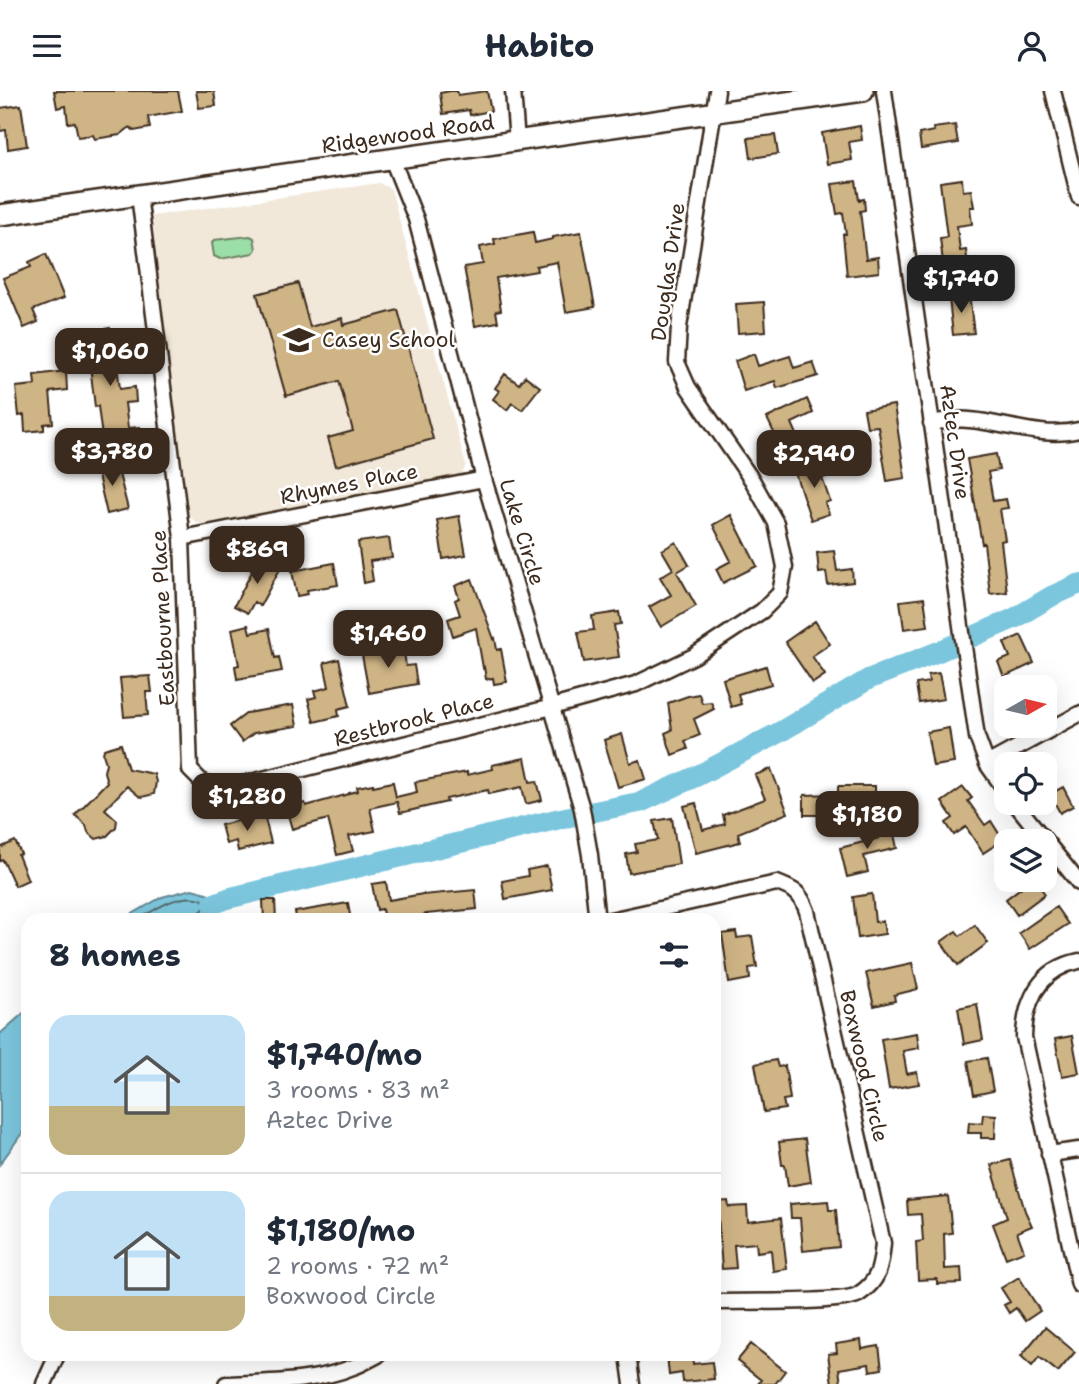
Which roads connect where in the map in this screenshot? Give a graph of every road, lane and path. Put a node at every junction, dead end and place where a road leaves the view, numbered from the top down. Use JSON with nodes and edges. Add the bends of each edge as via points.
{"nodes":[{"id":1,"x":513,"y":91,"type":"edge"},
{"id":2,"x":717,"y":91,"type":"edge"},
{"id":3,"x":863,"y":91,"type":"edge"},
{"id":4,"x":884,"y":91,"type":"edge"},
{"id":5,"x":1053,"y":91,"type":"edge"},
{"id":6,"x":714,"y":113,"type":"junction"},
{"id":7,"x":517,"y":142,"type":"junction"},
{"id":8,"x":391,"y":159,"type":"junction"},
{"id":9,"x":139,"y":195,"type":"junction"},
{"id":10,"x":1079,"y":197,"type":"edge"},
{"id":11,"x":0,"y":215,"type":"edge"},
{"id":12,"x":931,"y":423,"type":"junction"},
{"id":13,"x":1079,"y":430,"type":"edge"},
{"id":14,"x":484,"y":479,"type":"junction"},
{"id":15,"x":182,"y":538,"type":"junction"},
{"id":16,"x":552,"y":708,"type":"junction"},
{"id":17,"x":1079,"y":714,"type":"edge"},
{"id":18,"x":987,"y":764,"type":"junction"},
{"id":19,"x":994,"y":774,"type":"edge"},
{"id":20,"x":204,"y":784,"type":"joint"},
{"id":21,"x":1025,"y":815,"type":"edge"},
{"id":22,"x":1079,"y":883,"type":"edge"},
{"id":23,"x":596,"y":913,"type":"edge"},
{"id":24,"x":642,"y":913,"type":"edge"},
{"id":25,"x":1079,"y":961,"type":"edge"},
{"id":26,"x":1079,"y":1150,"type":"edge"},
{"id":27,"x":1049,"y":1154,"type":"junction"},
{"id":28,"x":1079,"y":1285,"type":"edge"},
{"id":29,"x":721,"y":1302,"type":"edge"},
{"id":30,"x":54,"y":1361,"type":"edge"},
{"id":31,"x":366,"y":1361,"type":"edge"},
{"id":32,"x":629,"y":1361,"type":"edge"},
{"id":33,"x":44,"y":1384,"type":"edge"},
{"id":34,"x":226,"y":1384,"type":"edge"},
{"id":35,"x":632,"y":1384,"type":"edge"}],
"edges":[{"from":1,"to":7,"type":"street"},
{"from":2,"to":6,"type":"street","name":"Douglas Drive"},
{"from":3,"to":6,"type":"street","name":"Ridgewood Road"},
{"from":4,"to":12,"type":"street","name":"Aztec Drive"},
{"from":5,"to":10,"type":"street"},
{"from":6,"to":7,"type":"street","name":"Ridgewood Road"},
{"from":6,"to":16,"type":"street","name":"Douglas Drive","via":[[677,362],[688,387],[776,523],[785,567],[780,593],[762,611],[694,656],[636,684]]},
{"from":7,"to":8,"type":"street","name":"Ridgewood Road"},
{"from":8,"to":9,"type":"street","name":"Ridgewood Road"},
{"from":8,"to":14,"type":"street","name":"Lake Circle","via":[[416,219]]},
{"from":9,"to":11,"type":"street","name":"Ridgewood Road"},
{"from":9,"to":15,"type":"street","name":"Eastbourne Place"},
{"from":12,"to":13,"type":"street","via":[[967,419],[1033,431]]},
{"from":12,"to":18,"type":"street","name":"Aztec Drive","via":[[977,737]]},
{"from":14,"to":15,"type":"street","name":"Rhymes Place"},
{"from":14,"to":16,"type":"street","name":"Lake Circle"},
{"from":15,"to":20,"type":"street","name":"Eastbourne Place","via":[[190,770]]},
{"from":16,"to":20,"type":"street","name":"Restbrook Place","via":[[223,789]]},
{"from":16,"to":23,"type":"street","name":"Lake Circle","via":[[582,809]]},
{"from":17,"to":18,"type":"street"},
{"from":18,"to":19,"type":"street","name":"Aztec Drive"},
{"from":21,"to":22,"type":"street"},
{"from":24,"to":29,"type":"street","name":"Boxwood Circle","via":[[777,883],[802,897],[883,1243],[881,1266],[857,1296]]},
{"from":25,"to":27,"type":"street","via":[[1057,968],[1045,978],[1024,1019]]},
{"from":26,"to":27,"type":"street"},
{"from":27,"to":28,"type":"street"},
{"from":30,"to":33,"type":"street"},
{"from":31,"to":34,"type":"street","via":[[307,1378]]},
{"from":32,"to":35,"type":"street"}]}
